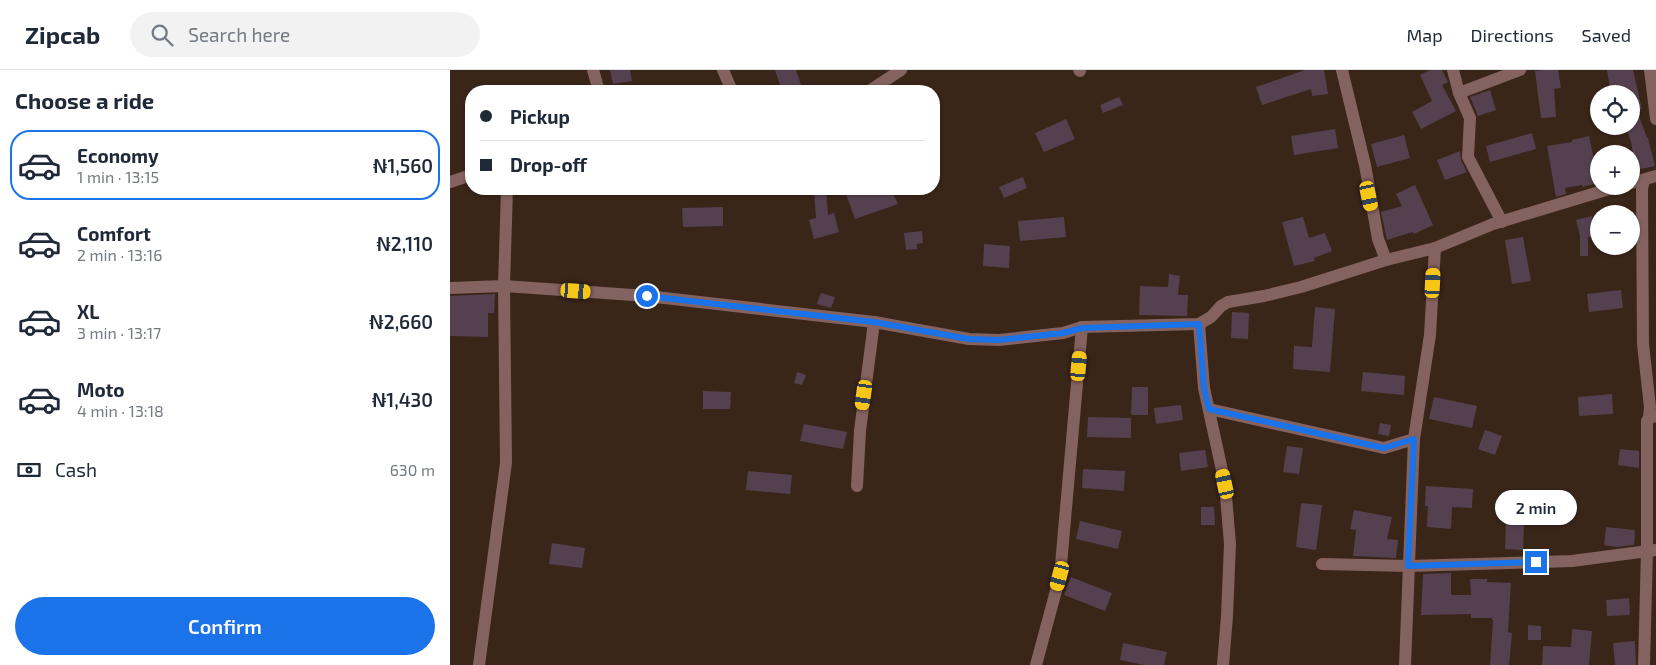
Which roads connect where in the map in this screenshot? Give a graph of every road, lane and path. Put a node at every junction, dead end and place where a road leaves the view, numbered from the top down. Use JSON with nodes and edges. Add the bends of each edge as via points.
{"nodes":[{"id":1,"x":593,"y":70,"type":"edge"},
{"id":2,"x":724,"y":70,"type":"edge"},
{"id":3,"x":901,"y":70,"type":"edge"},
{"id":4,"x":1342,"y":70,"type":"edge"},
{"id":5,"x":1453,"y":70,"type":"edge"},
{"id":6,"x":1520,"y":70,"type":"edge"},
{"id":7,"x":1650,"y":70,"type":"edge"},
{"id":8,"x":597,"y":85,"type":"edge"},
{"id":9,"x":730,"y":85,"type":"edge"},
{"id":10,"x":878,"y":85,"type":"edge"},
{"id":11,"x":1459,"y":93,"type":"junction"},
{"id":12,"x":1656,"y":119,"type":"edge"},
{"id":13,"x":465,"y":178,"type":"edge"},
{"id":14,"x":1650,"y":178,"type":"edge"},
{"id":15,"x":450,"y":182,"type":"edge"},
{"id":16,"x":507,"y":195,"type":"edge"},
{"id":17,"x":1590,"y":195,"type":"edge"},
{"id":18,"x":1502,"y":222,"type":"junction"},
{"id":19,"x":1435,"y":248,"type":"junction"},
{"id":20,"x":1386,"y":260,"type":"junction"},
{"id":21,"x":504,"y":286,"type":"junction"},
{"id":22,"x":450,"y":288,"type":"edge"},
{"id":23,"x":874,"y":322,"type":"junction"},
{"id":24,"x":1199,"y":324,"type":"junction"},
{"id":25,"x":1082,"y":328,"type":"junction"},
{"id":26,"x":1209,"y":409,"type":"junction"},
{"id":27,"x":1653,"y":417,"type":"edge"},
{"id":28,"x":1414,"y":439,"type":"junction"},
{"id":29,"x":857,"y":486,"type":"dead end"},
{"id":30,"x":1652,"y":550,"type":"edge"},
{"id":31,"x":1322,"y":564,"type":"dead end"},
{"id":32,"x":1408,"y":566,"type":"junction"},
{"id":33,"x":478,"y":665,"type":"edge"},
{"id":34,"x":1036,"y":665,"type":"edge"},
{"id":35,"x":1223,"y":665,"type":"edge"},
{"id":36,"x":1405,"y":665,"type":"edge"},
{"id":37,"x":1644,"y":665,"type":"edge"}],
"edges":[{"from":1,"to":8,"type":"street"},
{"from":2,"to":9,"type":"street"},
{"from":3,"to":10,"type":"street"},
{"from":4,"to":20,"type":"street","via":[[1378,239]]},
{"from":5,"to":11,"type":"street"},
{"from":6,"to":11,"type":"street"},
{"from":7,"to":12,"type":"street"},
{"from":11,"to":18,"type":"street","via":[[1470,118],[1468,157]]},
{"from":13,"to":15,"type":"street"},
{"from":14,"to":27,"type":"street","via":[[1642,189],[1643,344]]},
{"from":16,"to":21,"type":"street"},
{"from":17,"to":18,"type":"street"},
{"from":18,"to":19,"type":"street"},
{"from":19,"to":20,"type":"street"},
{"from":19,"to":28,"type":"street","via":[[1430,335]]},
{"from":20,"to":24,"type":"street","via":[[1301,287],[1228,302]]},
{"from":21,"to":22,"type":"street"},
{"from":21,"to":23,"type":"street","via":[[647,296]]},
{"from":21,"to":33,"type":"street","via":[[506,463]]},
{"from":23,"to":25,"type":"street","via":[[989,340],[1063,333]]},
{"from":23,"to":29,"type":"street","via":[[860,431]]},
{"from":24,"to":25,"type":"street"},
{"from":24,"to":26,"type":"street","via":[[1204,388]]},
{"from":25,"to":34,"type":"street","via":[[1060,576]]},
{"from":26,"to":28,"type":"street","via":[[1384,448]]},
{"from":26,"to":35,"type":"street","via":[[1225,484],[1230,544]]},
{"from":27,"to":30,"type":"street","via":[[1647,421]]},
{"from":28,"to":32,"type":"street"},
{"from":30,"to":32,"type":"street","via":[[1572,561]]},
{"from":30,"to":37,"type":"street"},
{"from":31,"to":32,"type":"street"},
{"from":32,"to":36,"type":"street"}]}
